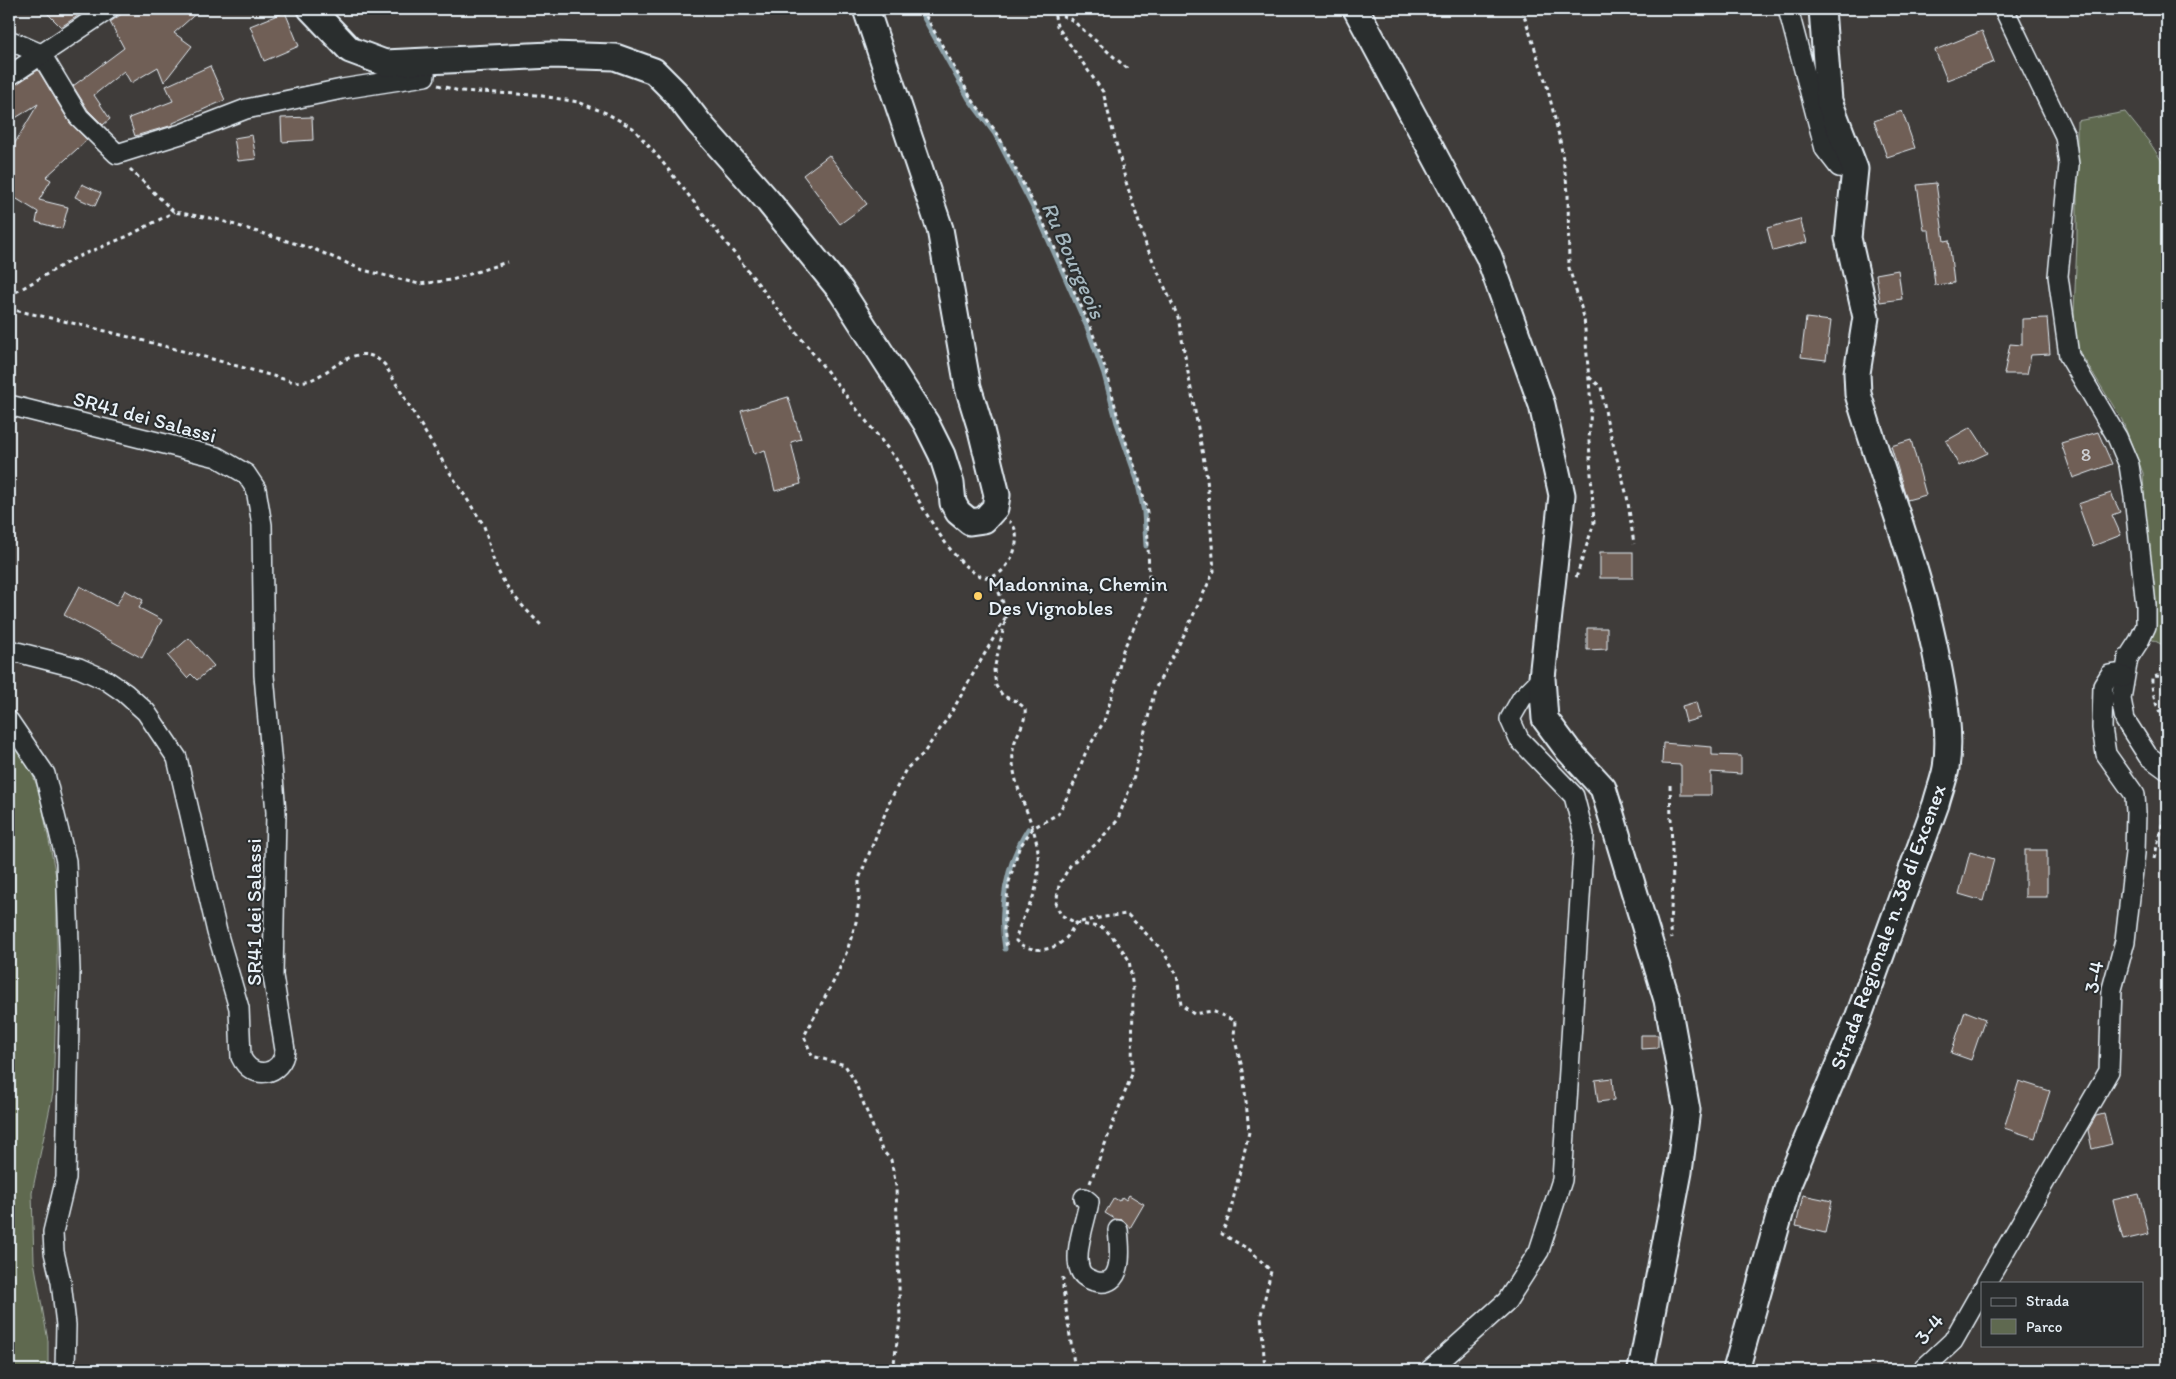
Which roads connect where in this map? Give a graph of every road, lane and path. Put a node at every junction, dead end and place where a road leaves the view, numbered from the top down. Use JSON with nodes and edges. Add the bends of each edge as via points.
{"nodes":[{"id":1,"x":109,"y":9,"type":"edge"},
{"id":2,"x":311,"y":9,"type":"edge"},
{"id":3,"x":866,"y":9,"type":"edge"},
{"id":4,"x":922,"y":9,"type":"edge"},
{"id":5,"x":1356,"y":9,"type":"edge"},
{"id":6,"x":1522,"y":9,"type":"edge"},
{"id":7,"x":1788,"y":9,"type":"edge"},
{"id":8,"x":1822,"y":9,"type":"edge"},
{"id":9,"x":2004,"y":9,"type":"edge"},
{"id":10,"x":1053,"y":10,"type":"edge"},
{"id":11,"x":9,"y":40,"type":"edge"},
{"id":12,"x":41,"y":54,"type":"junction"},
{"id":13,"x":425,"y":68,"type":"junction"},
{"id":14,"x":1130,"y":70,"type":"dead end"},
{"id":15,"x":9,"y":76,"type":"edge"},
{"id":16,"x":118,"y":154,"type":"junction"},
{"id":17,"x":1855,"y":169,"type":"junction"},
{"id":18,"x":174,"y":212,"type":"junction"},
{"id":19,"x":507,"y":262,"type":"dead end"},
{"id":20,"x":9,"y":296,"type":"edge"},
{"id":21,"x":9,"y":309,"type":"edge"},
{"id":22,"x":1588,"y":377,"type":"junction"},
{"id":23,"x":9,"y":405,"type":"edge"},
{"id":24,"x":984,"y":520,"type":"junction"},
{"id":25,"x":1634,"y":544,"type":"dead end"},
{"id":26,"x":993,"y":577,"type":"junction"},
{"id":27,"x":1575,"y":582,"type":"dead end"},
{"id":28,"x":1007,"y":613,"type":"junction"},
{"id":29,"x":542,"y":626,"type":"dead end"},
{"id":30,"x":9,"y":650,"type":"edge"},
{"id":31,"x":2124,"y":677,"type":"junction"},
{"id":32,"x":2167,"y":677,"type":"edge"},
{"id":33,"x":1542,"y":678,"type":"junction"},
{"id":34,"x":9,"y":721,"type":"edge"},
{"id":35,"x":2167,"y":724,"type":"edge"},
{"id":36,"x":2167,"y":770,"type":"edge"},
{"id":37,"x":1670,"y":785,"type":"dead end"},
{"id":38,"x":1033,"y":828,"type":"junction"},
{"id":39,"x":1076,"y":923,"type":"junction"},
{"id":40,"x":1672,"y":946,"type":"dead end"},
{"id":41,"x":1007,"y":949,"type":"dead end"},
{"id":42,"x":1084,"y":1198,"type":"joint"},
{"id":43,"x":1118,"y":1230,"type":"dead end"},
{"id":44,"x":1063,"y":1272,"type":"dead end"},
{"id":45,"x":1987,"y":1282,"type":"edge"},
{"id":46,"x":1981,"y":1292,"type":"edge"},
{"id":47,"x":65,"y":1370,"type":"edge"},
{"id":48,"x":893,"y":1370,"type":"edge"},
{"id":49,"x":1075,"y":1370,"type":"edge"},
{"id":50,"x":1265,"y":1370,"type":"edge"},
{"id":51,"x":1430,"y":1370,"type":"edge"},
{"id":52,"x":1641,"y":1370,"type":"edge"},
{"id":53,"x":1736,"y":1370,"type":"edge"},
{"id":54,"x":1922,"y":1370,"type":"edge"}],
"edges":[{"from":1,"to":12,"type":"street"},
{"from":2,"to":13,"type":"main road","via":[[350,50],[385,63]]},
{"from":3,"to":24,"type":"main road","via":[[940,229],[968,387],[997,495],[995,508]]},
{"from":4,"to":38,"type":"path","via":[[971,98],[997,133],[1048,230],[1107,373],[1147,512],[1149,577],[1144,607],[1123,650],[1104,721],[1058,814]]},
{"from":5,"to":33,"type":"main road","via":[[1489,257],[1542,406],[1562,495]]},
{"from":6,"to":22,"type":"path","via":[[1547,86],[1560,140],[1568,192],[1569,268],[1584,317]]},
{"from":7,"to":17,"type":"street","via":[[1825,149],[1840,167]]},
{"from":8,"to":17,"type":"main road","name":"Strada Regionale n. 38 di Excenex","via":[[1829,101]]},
{"from":9,"to":31,"type":"street","via":[[2065,136],[2069,165],[2058,276],[2069,356],[2117,437],[2129,465],[2146,626],[2128,658]]},
{"from":10,"to":14,"type":"path","via":[[1072,20]]},
{"from":10,"to":39,"type":"path","via":[[1057,26],[1103,92],[1126,182],[1144,236],[1178,317],[1207,478],[1214,571],[1155,689],[1133,780],[1117,821],[1071,864],[1060,885],[1056,905],[1061,915]]},
{"from":11,"to":12,"type":"street"},
{"from":12,"to":15,"type":"street"},
{"from":12,"to":16,"type":"street","via":[[79,117]]},
{"from":13,"to":16,"type":"street","via":[[246,108]]},
{"from":13,"to":24,"type":"main road","via":[[551,55],[615,57],[654,71],[768,201],[841,291],[926,423],[942,455],[958,512],[970,522]]},
{"from":13,"to":26,"type":"path","via":[[440,86],[460,91],[536,95],[578,102],[634,128],[896,459],[947,544],[974,572],[983,577]]},
{"from":16,"to":18,"type":"path","via":[[139,180]]},
{"from":17,"to":53,"type":"main road","name":"Strada Regionale n. 38 di Excenex","via":[[1848,238],[1866,317],[1857,372],[1858,394],[1931,623],[1948,738],[1946,768],[1936,804],[1858,1018],[1789,1182]]},
{"from":18,"to":19,"type":"path","via":[[216,219],[316,250],[363,270],[419,284],[452,280]]},
{"from":18,"to":20,"type":"path","via":[[75,258]]},
{"from":21,"to":29,"type":"path","via":[[154,343],[294,382],[311,380],[350,358],[366,353],[379,359],[484,524],[496,566],[509,589]]},
{"from":22,"to":25,"type":"path","via":[[1601,387],[1627,496]]},
{"from":22,"to":27,"type":"path","via":[[1594,523]]},
{"from":23,"to":30,"type":"street","name":"SR41 dei Salassi","via":[[217,457],[246,474],[256,489],[262,525],[264,675],[276,812],[273,976],[286,1050],[276,1069],[262,1074],[255,1072],[244,1064],[241,1057],[239,1008],[217,932],[177,758],[146,712],[106,680],[79,668]]},
{"from":24,"to":26,"type":"path","via":[[1006,519],[1013,524],[1017,538],[1012,557]]},
{"from":26,"to":28,"type":"path"},
{"from":28,"to":38,"type":"path","via":[[994,670],[996,686],[1003,696],[1025,708],[1027,718],[1016,736],[1013,752],[1023,806]]},
{"from":28,"to":48,"type":"path","via":[[951,713],[923,754],[906,769],[890,801],[860,879],[860,901],[847,951],[804,1036],[812,1056],[845,1065],[882,1150],[891,1160],[896,1186],[900,1290],[900,1320]]},
{"from":31,"to":36,"type":"street","via":[[2120,699],[2125,720],[2148,756]]},
{"from":31,"to":45,"type":"street","name":"3-4","via":[[2110,674],[2103,686],[2102,728],[2106,754],[2134,795],[2136,812],[2125,941],[2112,989],[2109,1070]]},
{"from":32,"to":35,"type":"path","via":[[2152,678],[2151,690]]},
{"from":33,"to":51,"type":"street","via":[[1522,698],[1510,719],[1519,738],[1574,796],[1584,836],[1562,1180],[1539,1251],[1507,1301]]},
{"from":33,"to":52,"type":"main road","via":[[1545,719],[1603,788],[1667,1000],[1687,1110],[1679,1172]]},
{"from":34,"to":47,"type":"street","via":[[45,774],[66,861],[70,970],[66,1178],[53,1232],[66,1325]]},
{"from":37,"to":40,"type":"path"},
{"from":38,"to":39,"type":"path","via":[[1038,866],[1032,900],[1018,927],[1016,941],[1033,950],[1054,947],[1064,940]]},
{"from":38,"to":41,"type":"path","via":[[1019,848],[1009,882],[1004,930]]},
{"from":39,"to":42,"type":"path","via":[[1104,928],[1117,942],[1129,960],[1133,989],[1132,1074]]},
{"from":39,"to":50,"type":"path","via":[[1126,914],[1163,951],[1178,975],[1181,1005],[1194,1014],[1212,1011],[1234,1021],[1249,1132],[1222,1234],[1250,1250],[1271,1271],[1261,1315]]},
{"from":42,"to":43,"type":"street","via":[[1088,1202],[1078,1257],[1080,1271],[1086,1278],[1107,1282],[1115,1275],[1119,1265]]},
{"from":44,"to":49,"type":"path"},
{"from":46,"to":54,"type":"street","name":"3-4","via":[[1953,1341]]}]}
